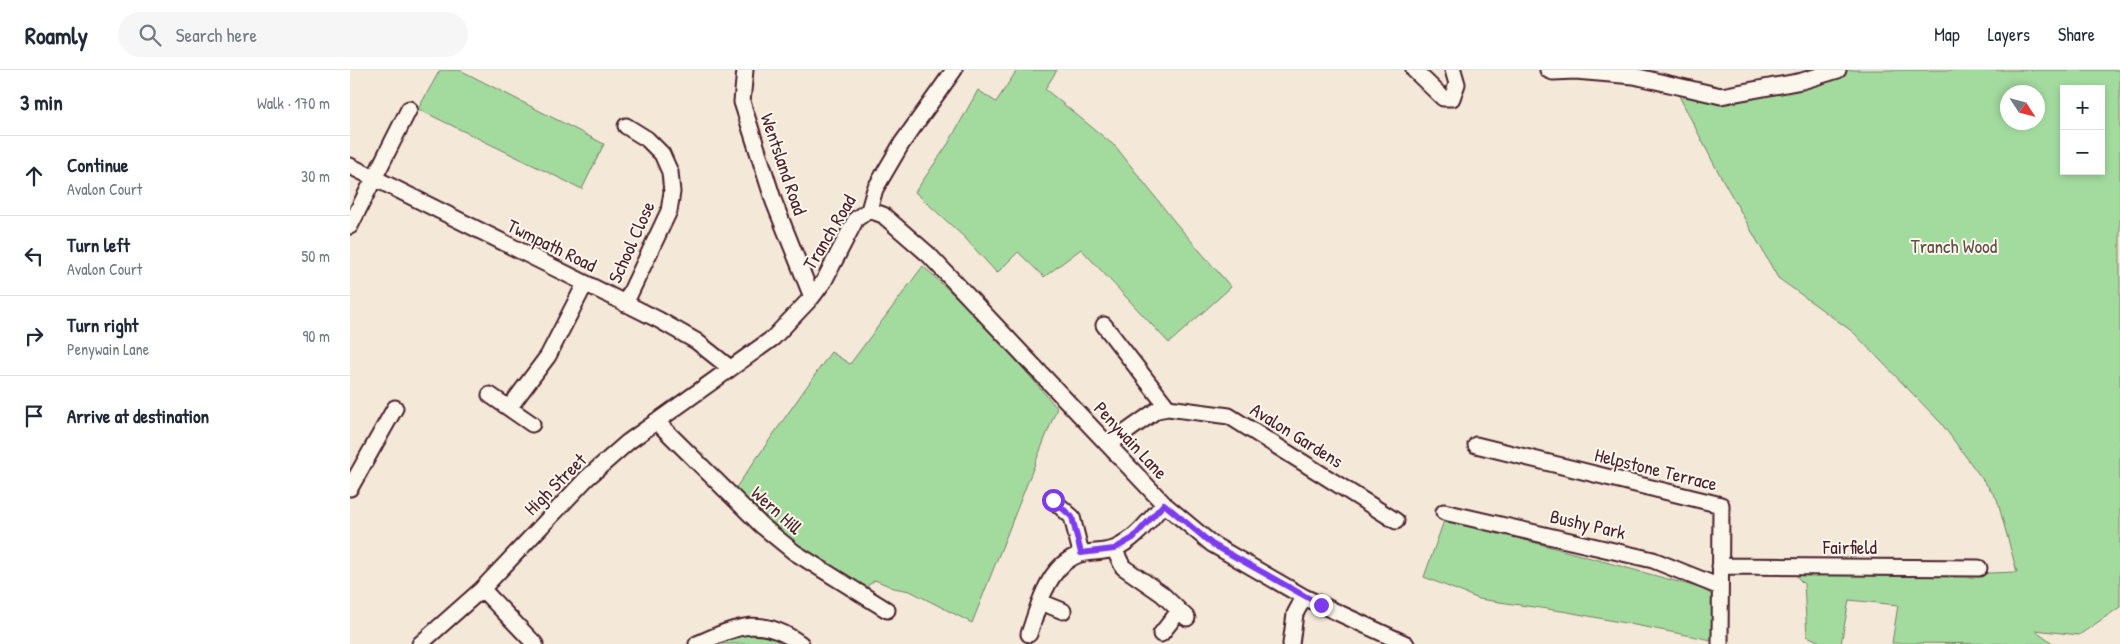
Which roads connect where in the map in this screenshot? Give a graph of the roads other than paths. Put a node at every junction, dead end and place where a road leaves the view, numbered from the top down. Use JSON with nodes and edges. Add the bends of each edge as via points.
{"nodes":[{"id":1,"x":745,"y":70,"type":"edge"},
{"id":2,"x":954,"y":70,"type":"edge"},
{"id":3,"x":1414,"y":70,"type":"edge"},
{"id":4,"x":1453,"y":70,"type":"edge"},
{"id":5,"x":1548,"y":70,"type":"edge"},
{"id":6,"x":1838,"y":70,"type":"edge"},
{"id":7,"x":409,"y":109,"type":"dead end"},
{"id":8,"x":626,"y":126,"type":"dead end"},
{"id":9,"x":350,"y":166,"type":"edge"},
{"id":10,"x":373,"y":179,"type":"junction"},
{"id":11,"x":869,"y":210,"type":"junction"},
{"id":12,"x":350,"y":226,"type":"edge"},
{"id":13,"x":585,"y":284,"type":"junction"},
{"id":14,"x":812,"y":297,"type":"junction"},
{"id":15,"x":625,"y":304,"type":"junction"},
{"id":16,"x":1104,"y":326,"type":"dead end"},
{"id":17,"x":730,"y":368,"type":"junction"},
{"id":18,"x":490,"y":395,"type":"dead end"},
{"id":19,"x":395,"y":408,"type":"dead end"},
{"id":20,"x":509,"y":408,"type":"junction"},
{"id":21,"x":1168,"y":408,"type":"junction"},
{"id":22,"x":656,"y":421,"type":"junction"},
{"id":23,"x":532,"y":424,"type":"dead end"},
{"id":24,"x":1108,"y":445,"type":"junction"},
{"id":25,"x":1476,"y":445,"type":"dead end"},
{"id":26,"x":350,"y":488,"type":"edge"},
{"id":27,"x":1053,"y":500,"type":"dead end"},
{"id":28,"x":1164,"y":504,"type":"junction"},
{"id":29,"x":1444,"y":512,"type":"dead end"},
{"id":30,"x":1396,"y":521,"type":"dead end"},
{"id":31,"x":1114,"y":549,"type":"junction"},
{"id":32,"x":1081,"y":553,"type":"junction"},
{"id":33,"x":1720,"y":566,"type":"junction"},
{"id":34,"x":1979,"y":568,"type":"dead end"},
{"id":35,"x":1720,"y":587,"type":"junction"},
{"id":36,"x":482,"y":589,"type":"junction"},
{"id":37,"x":1304,"y":597,"type":"junction"},
{"id":38,"x":1041,"y":602,"type":"junction"},
{"id":39,"x":887,"y":610,"type":"dead end"},
{"id":40,"x":1063,"y":611,"type":"dead end"},
{"id":41,"x":1029,"y":634,"type":"dead end"},
{"id":42,"x":1161,"y":634,"type":"dead end"},
{"id":43,"x":420,"y":644,"type":"edge"},
{"id":44,"x":535,"y":644,"type":"edge"},
{"id":45,"x":696,"y":644,"type":"edge"},
{"id":46,"x":801,"y":644,"type":"edge"},
{"id":47,"x":1291,"y":644,"type":"edge"},
{"id":48,"x":1406,"y":644,"type":"edge"},
{"id":49,"x":1720,"y":644,"type":"edge"}],
"edges":[{"from":1,"to":14,"type":"street","name":"Wentsland Road","via":[[742,102],[774,202]]},
{"from":2,"to":11,"type":"street","name":"Tranch Road","via":[[902,143],[875,189]]},
{"from":3,"to":4,"type":"street","via":[[1443,98],[1452,98],[1457,84]]},
{"from":5,"to":6,"type":"street","via":[[1634,76],[1721,96],[1802,81]]},
{"from":7,"to":10,"type":"street"},
{"from":8,"to":15,"type":"street","name":"School Close","via":[[662,154],[670,172],[672,192],[669,211]]},
{"from":9,"to":10,"type":"street","name":"Twmpath Road"},
{"from":10,"to":12,"type":"street"},
{"from":10,"to":13,"type":"street","name":"Twmpath Road"},
{"from":11,"to":14,"type":"street","name":"Tranch Road","via":[[856,219],[824,281]]},
{"from":11,"to":24,"type":"street","name":"Penywain Lane","via":[[883,215],[929,255]]},
{"from":13,"to":15,"type":"street","name":"Twmpath Road"},
{"from":13,"to":20,"type":"street","via":[[548,356]]},
{"from":14,"to":17,"type":"street","name":"Tranch Road","via":[[773,338]]},
{"from":15,"to":17,"type":"street","name":"Twmpath Road","via":[[696,341]]},
{"from":16,"to":21,"type":"street"},
{"from":17,"to":22,"type":"street","name":"High Street"},
{"from":18,"to":20,"type":"street"},
{"from":19,"to":26,"type":"street"},
{"from":20,"to":23,"type":"street"},
{"from":21,"to":24,"type":"street","via":[[1157,410]]},
{"from":21,"to":30,"type":"street","name":"Avalon Gardens","via":[[1228,416]]},
{"from":22,"to":36,"type":"street","name":"High Street","via":[[588,478]]},
{"from":22,"to":39,"type":"street","name":"Wern Hill","via":[[761,525],[794,552]]},
{"from":24,"to":28,"type":"street","name":"Penywain Lane"},
{"from":25,"to":33,"type":"street","name":"Helpstone Terrace","via":[[1721,504]]},
{"from":27,"to":32,"type":"street","via":[[1072,517]]},
{"from":28,"to":31,"type":"street","via":[[1133,538]]},
{"from":28,"to":37,"type":"street","name":"Penywain Lane","via":[[1212,544]]},
{"from":29,"to":35,"type":"street","name":"Bushy Park","via":[[1653,560]]},
{"from":31,"to":32,"type":"street"},
{"from":31,"to":42,"type":"street","via":[[1123,567],[1162,594],[1183,614]]},
{"from":32,"to":38,"type":"street","via":[[1062,566],[1049,583]]},
{"from":33,"to":34,"type":"street","name":"Fairfield"},
{"from":33,"to":35,"type":"street","name":"Helpstone Terrace"},
{"from":35,"to":49,"type":"street","name":"Helpstone Terrace"},
{"from":36,"to":43,"type":"street","name":"High Street"},
{"from":36,"to":44,"type":"street"},
{"from":37,"to":47,"type":"street","via":[[1295,614]]},
{"from":37,"to":48,"type":"street","name":"Penywain Lane"},
{"from":38,"to":40,"type":"street"},
{"from":38,"to":41,"type":"street"},
{"from":45,"to":46,"type":"street","via":[[735,628],[756,626],[780,631]]}]}
